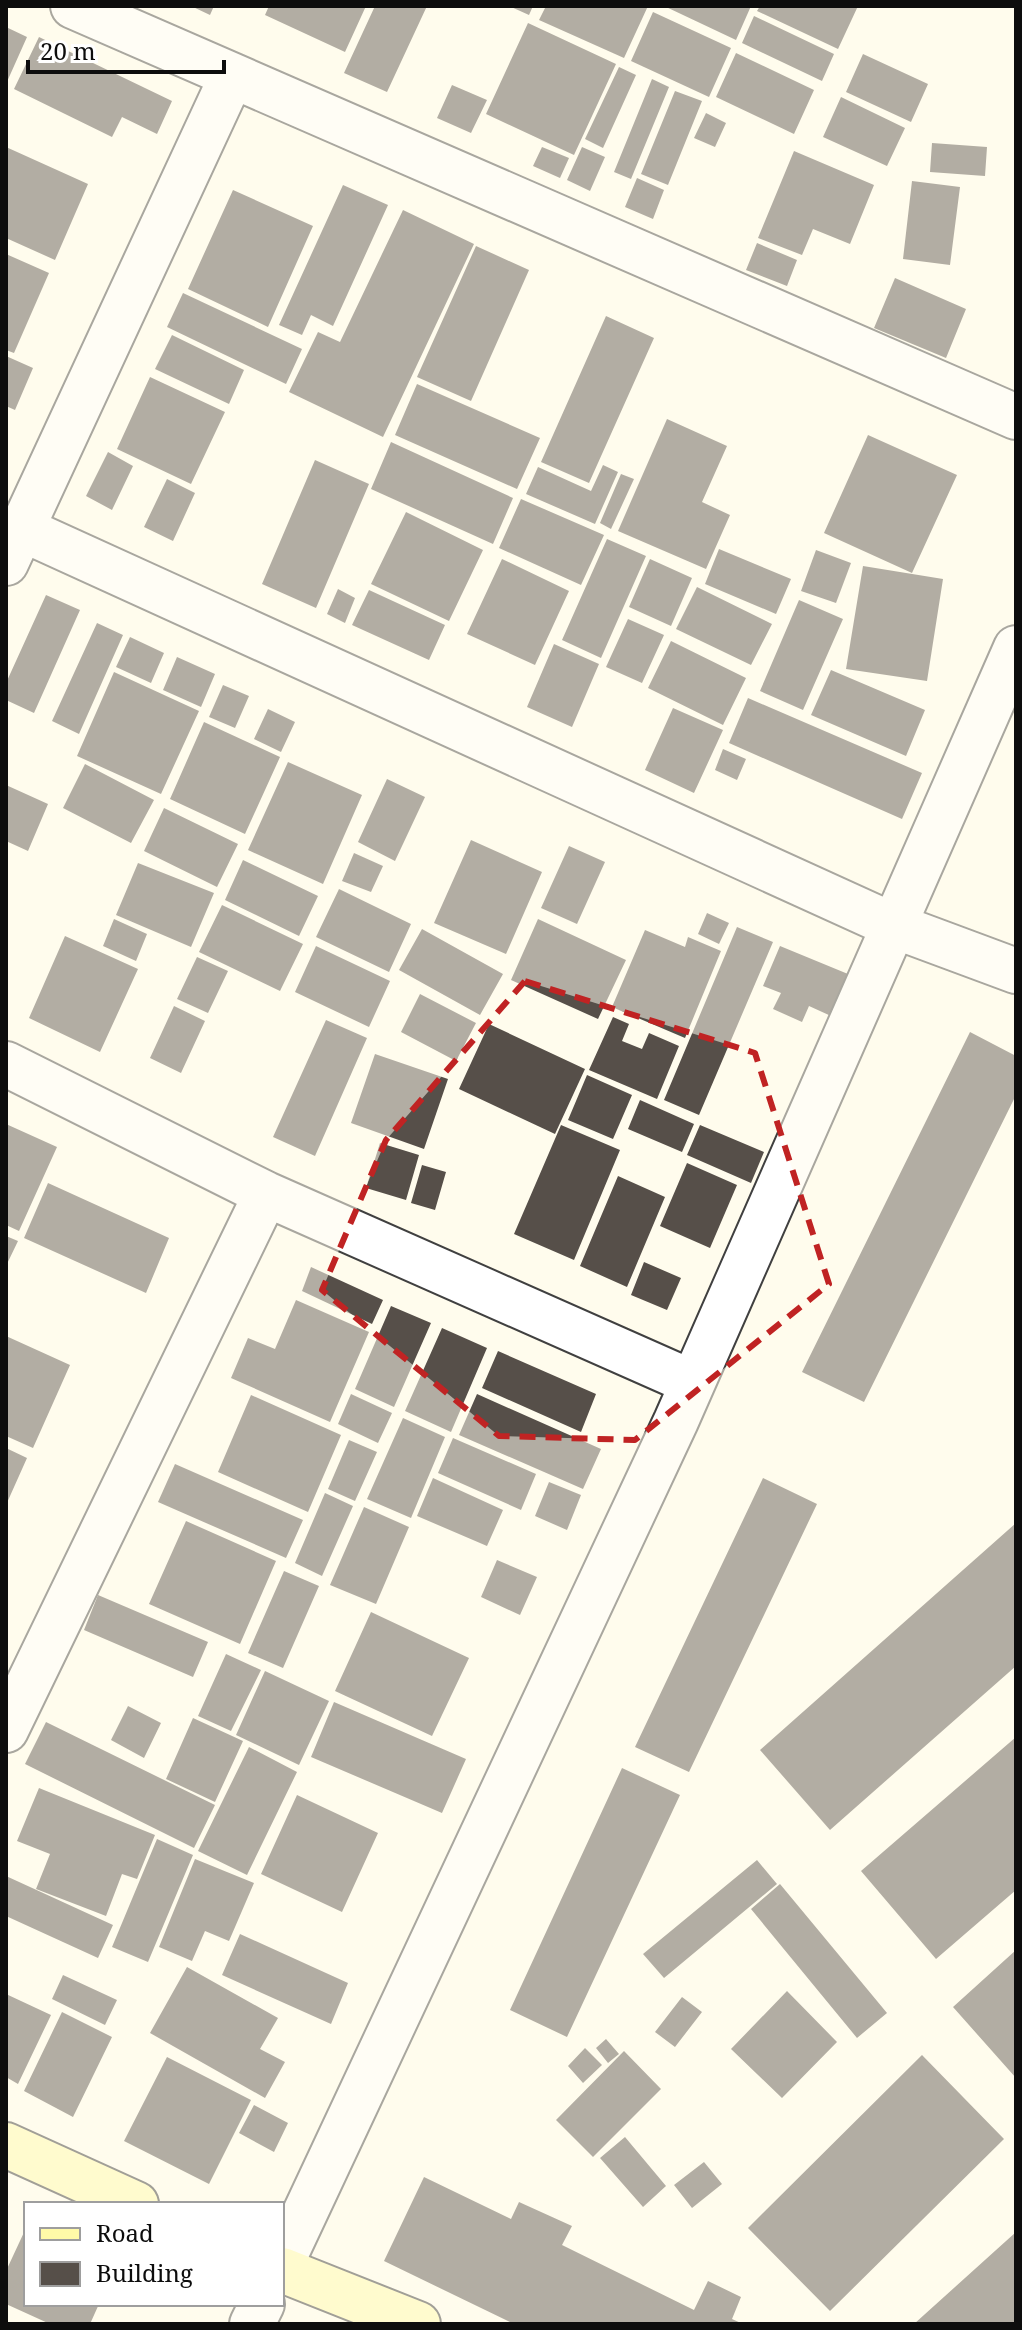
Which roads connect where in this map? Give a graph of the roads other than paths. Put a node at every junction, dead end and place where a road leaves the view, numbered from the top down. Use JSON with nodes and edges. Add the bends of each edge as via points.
{"nodes":[{"id":1,"x":73,"y":6,"type":"edge"},
{"id":2,"x":232,"y":76,"type":"junction"},
{"id":3,"x":1016,"y":417,"type":"edge"},
{"id":4,"x":14,"y":546,"type":"edge"},
{"id":5,"x":1016,"y":648,"type":"edge"},
{"id":6,"x":892,"y":925,"type":"junction"},
{"id":7,"x":1016,"y":971,"type":"edge"},
{"id":8,"x":6,"y":1064,"type":"edge"},
{"id":9,"x":266,"y":1194,"type":"junction"},
{"id":10,"x":691,"y":1382,"type":"junction"},
{"id":11,"x":6,"y":1730,"type":"edge"},
{"id":12,"x":6,"y":2145,"type":"edge"},
{"id":13,"x":132,"y":2202,"type":"edge"},
{"id":14,"x":284,"y":2258,"type":"edge"},
{"id":15,"x":284,"y":2271,"type":"edge"},
{"id":16,"x":261,"y":2306,"type":"edge"},
{"id":17,"x":252,"y":2324,"type":"edge"},
{"id":18,"x":418,"y":2324,"type":"edge"}],
"edges":[{"from":1,"to":2,"type":"street"},
{"from":2,"to":3,"type":"street"},
{"from":2,"to":4,"type":"street"},
{"from":4,"to":6,"type":"street"},
{"from":5,"to":6,"type":"street"},
{"from":6,"to":7,"type":"street"},
{"from":6,"to":10,"type":"street"},
{"from":8,"to":9,"type":"street"},
{"from":9,"to":10,"type":"street"},
{"from":9,"to":11,"type":"street"},
{"from":10,"to":14,"type":"street"},
{"from":12,"to":13,"type":"main road"},
{"from":15,"to":18,"type":"main road"},
{"from":16,"to":17,"type":"street"}]}
